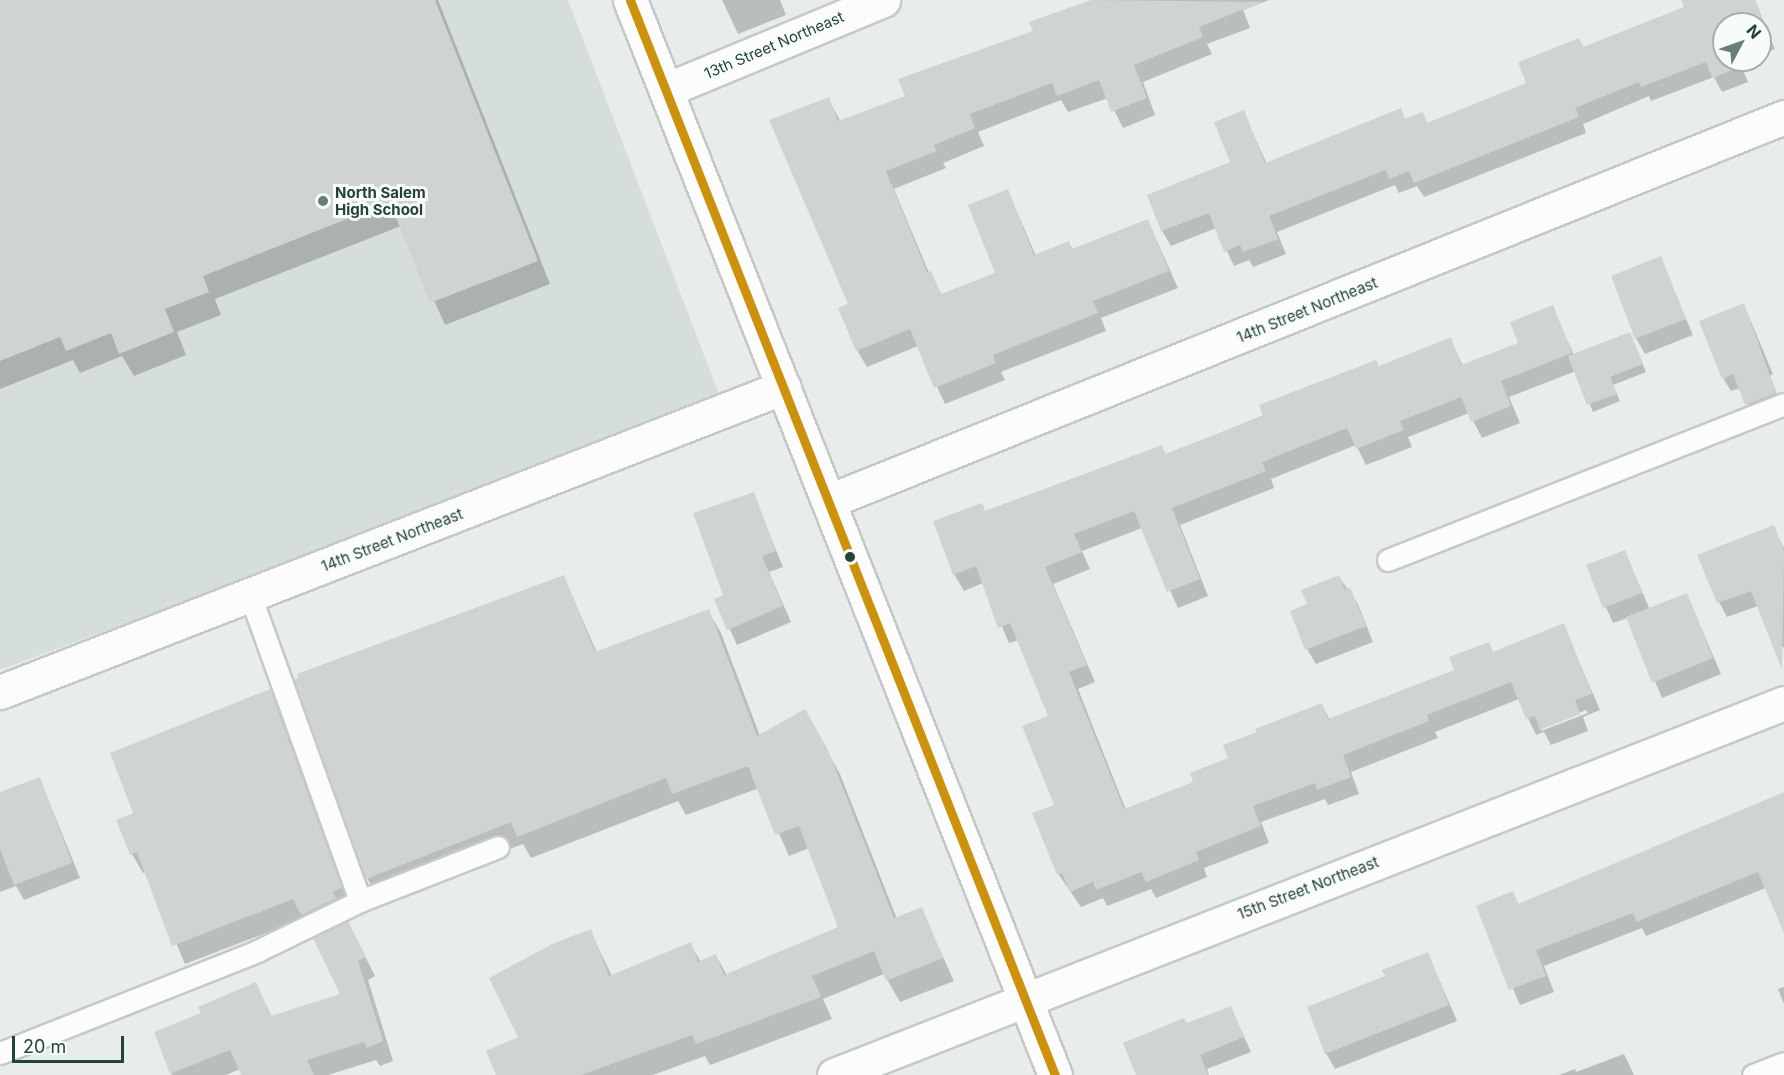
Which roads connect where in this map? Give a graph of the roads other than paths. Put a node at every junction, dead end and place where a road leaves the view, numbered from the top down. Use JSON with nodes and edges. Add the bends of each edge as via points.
{"nodes":[{"id":1,"x":630,"y":0,"type":"edge"},
{"id":2,"x":883,"y":0,"type":"edge"},
{"id":3,"x":666,"y":90,"type":"junction"},
{"id":4,"x":1784,"y":117,"type":"edge"},
{"id":5,"x":784,"y":387,"type":"junction"},
{"id":6,"x":1784,"y":404,"type":"edge"},
{"id":7,"x":829,"y":501,"type":"junction"},
{"id":8,"x":1388,"y":560,"type":"dead end"},
{"id":9,"x":250,"y":595,"type":"junction"},
{"id":10,"x":0,"y":692,"type":"edge"},
{"id":11,"x":1784,"y":703,"type":"edge"},
{"id":12,"x":498,"y":848,"type":"dead end"},
{"id":13,"x":360,"y":901,"type":"junction"},
{"id":14,"x":1025,"y":999,"type":"junction"},
{"id":15,"x":0,"y":1053,"type":"edge"},
{"id":16,"x":1784,"y":1063,"type":"edge"},
{"id":17,"x":834,"y":1075,"type":"edge"},
{"id":18,"x":1055,"y":1075,"type":"edge"},
{"id":19,"x":1753,"y":1075,"type":"edge"}],
"edges":[{"from":1,"to":3,"type":"street"},
{"from":2,"to":3,"type":"street","name":"13th Street Northeast"},
{"from":3,"to":5,"type":"street"},
{"from":4,"to":7,"type":"street","name":"14th Street Northeast"},
{"from":5,"to":7,"type":"street"},
{"from":5,"to":9,"type":"street","name":"14th Street Northeast"},
{"from":6,"to":8,"type":"lane"},
{"from":7,"to":14,"type":"street"},
{"from":9,"to":10,"type":"street","name":"14th Street Northeast"},
{"from":9,"to":13,"type":"lane"},
{"from":11,"to":14,"type":"street","name":"15th Street Northeast"},
{"from":12,"to":13,"type":"lane"},
{"from":13,"to":15,"type":"lane","via":[[257,951]]},
{"from":14,"to":17,"type":"street","name":"15th Street Northeast"},
{"from":14,"to":18,"type":"street"},
{"from":16,"to":19,"type":"lane"}]}
